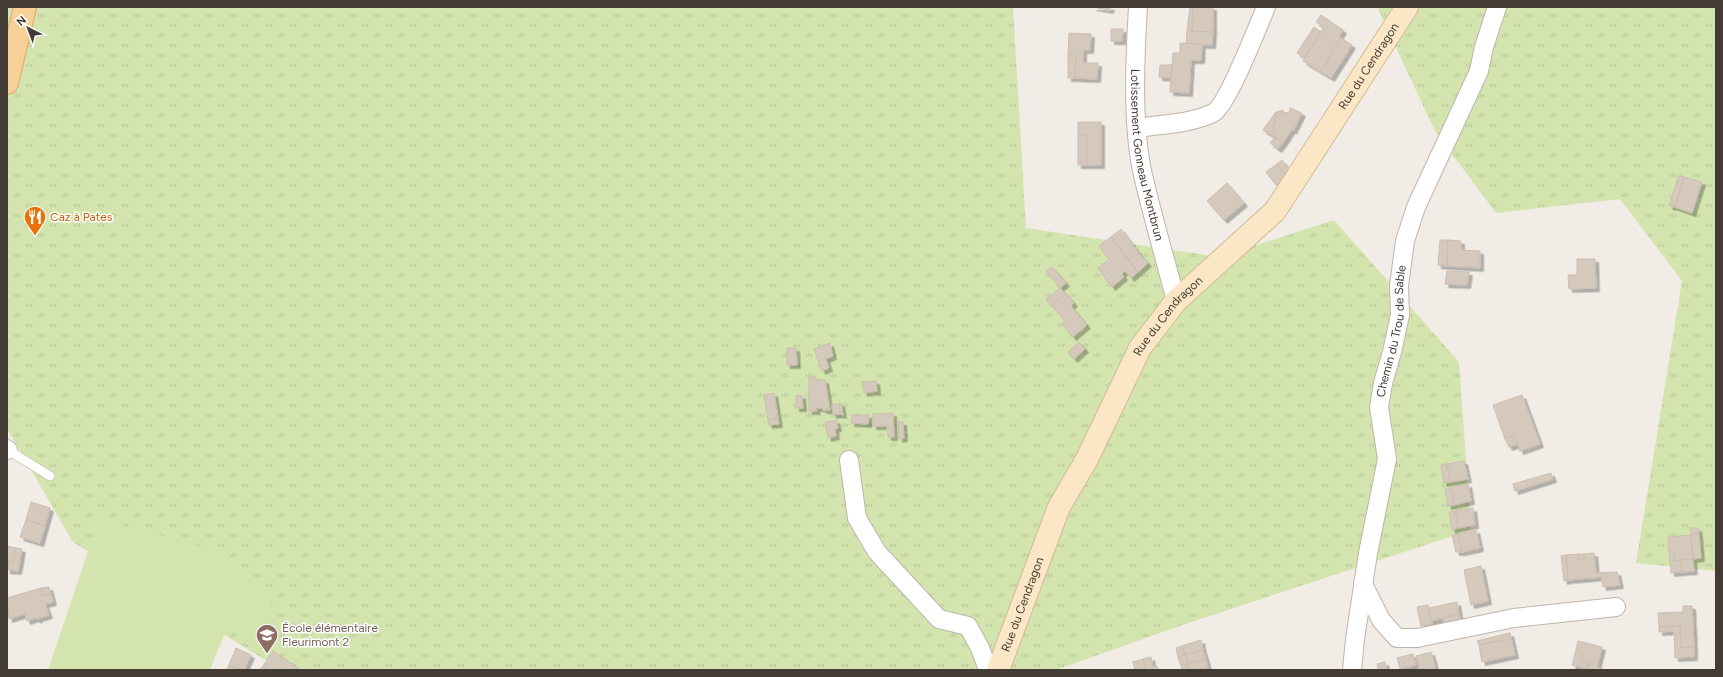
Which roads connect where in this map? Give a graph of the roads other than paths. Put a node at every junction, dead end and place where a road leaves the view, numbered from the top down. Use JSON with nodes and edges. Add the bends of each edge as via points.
{"nodes":[{"id":1,"x":10,"y":7,"type":"edge"},
{"id":2,"x":25,"y":7,"type":"edge"},
{"id":3,"x":1138,"y":7,"type":"edge"},
{"id":4,"x":1266,"y":7,"type":"edge"},
{"id":5,"x":1407,"y":7,"type":"edge"},
{"id":6,"x":1496,"y":7,"type":"edge"},
{"id":7,"x":7,"y":19,"type":"edge"},
{"id":8,"x":7,"y":83,"type":"edge"},
{"id":9,"x":1138,"y":128,"type":"junction"},
{"id":10,"x":1176,"y":301,"type":"junction"},
{"id":11,"x":8,"y":450,"type":"edge"},
{"id":12,"x":849,"y":460,"type":"dead end"},
{"id":13,"x":50,"y":476,"type":"dead end"},
{"id":14,"x":1363,"y":584,"type":"junction"},
{"id":15,"x":1616,"y":607,"type":"dead end"},
{"id":16,"x":988,"y":670,"type":"edge"},
{"id":17,"x":998,"y":670,"type":"edge"},
{"id":18,"x":1352,"y":670,"type":"edge"}],
"edges":[{"from":1,"to":7,"type":"main road"},
{"from":2,"to":8,"type":"main road"},
{"from":3,"to":9,"type":"street","name":"Lotissement Gonneau Montbrun","via":[[1135,54]]},
{"from":4,"to":9,"type":"street","via":[[1227,96],[1214,112],[1192,121]]},
{"from":5,"to":10,"type":"main road","name":"Rue du Cendragon","via":[[1275,211]]},
{"from":6,"to":14,"type":"street","name":"Chemin du Trou de Sable","via":[[1479,71],[1416,207],[1405,241],[1399,286],[1400,315],[1378,407],[1387,459]]},
{"from":9,"to":10,"type":"street","name":"Lotissement Gonneau Montbrun","via":[[1142,170]]},
{"from":10,"to":17,"type":"main road","name":"Rue du Cendragon","via":[[1140,348],[1087,459],[1059,507]]},
{"from":11,"to":13,"type":"lane"},
{"from":12,"to":16,"type":"street","via":[[857,518],[877,552],[939,619],[968,626]]},
{"from":14,"to":15,"type":"street","via":[[1381,620],[1397,638],[1417,638],[1514,618]]},
{"from":14,"to":18,"type":"street","name":"Chemin du Trou de Sable"}]}
